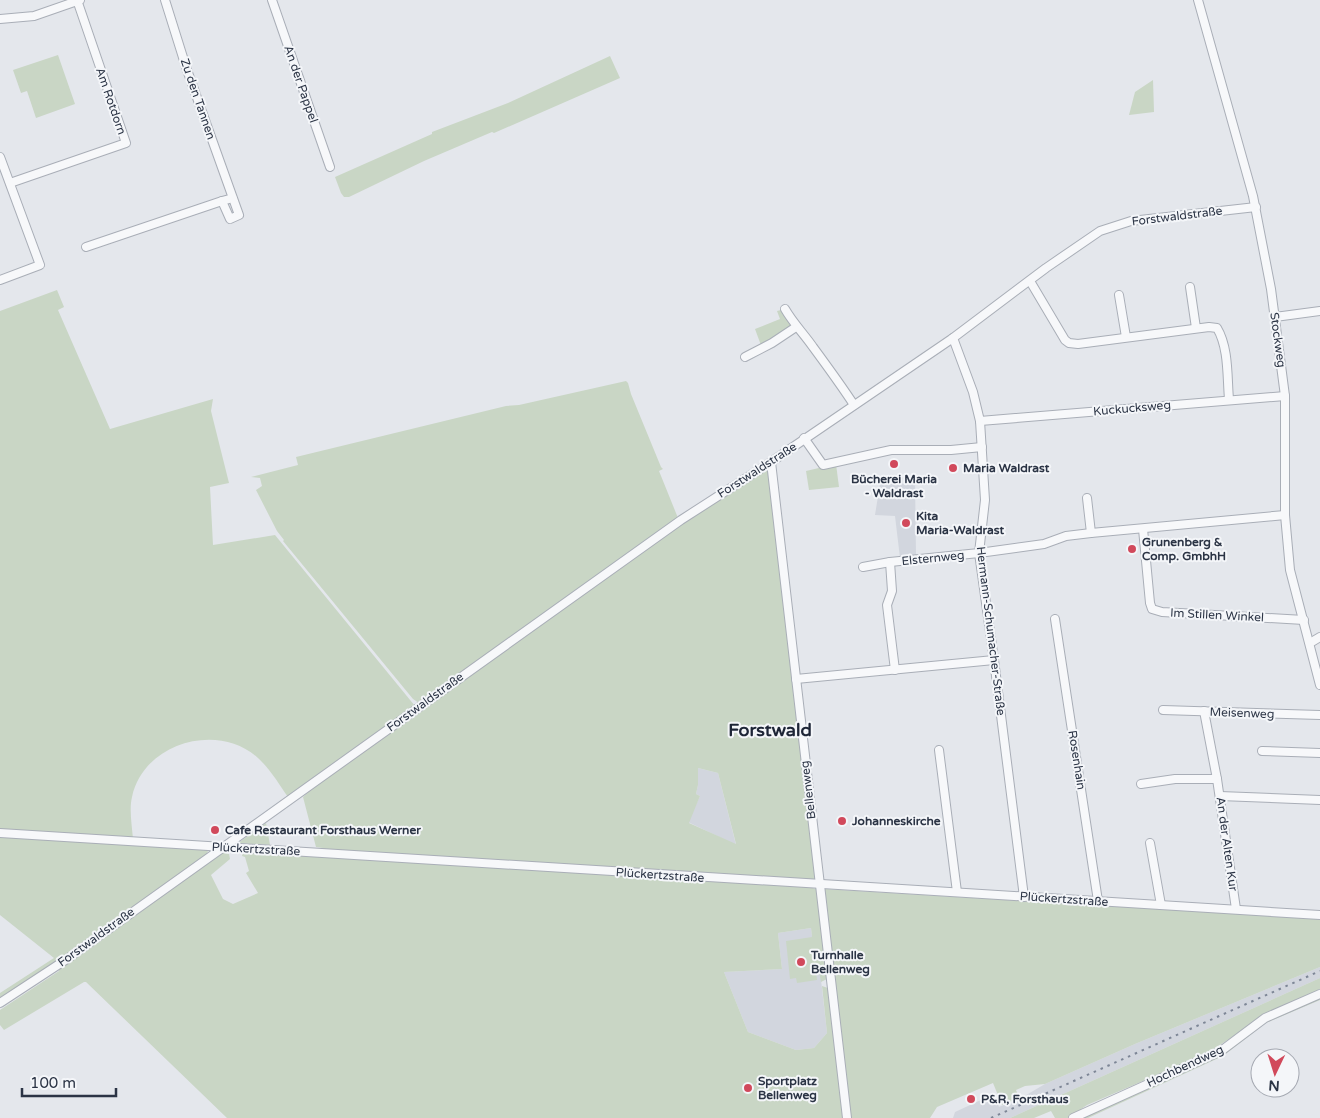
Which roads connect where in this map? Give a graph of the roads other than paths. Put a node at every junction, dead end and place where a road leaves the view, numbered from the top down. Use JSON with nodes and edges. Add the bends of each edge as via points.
{"nodes":[{"id":1,"x":78,"y":0,"type":"edge"},
{"id":2,"x":165,"y":0,"type":"edge"},
{"id":3,"x":272,"y":0,"type":"edge"},
{"id":4,"x":1198,"y":0,"type":"edge"},
{"id":5,"x":0,"y":19,"type":"edge"},
{"id":6,"x":0,"y":157,"type":"edge"},
{"id":7,"x":330,"y":167,"type":"dead end"},
{"id":8,"x":10,"y":183,"type":"junction"},
{"id":9,"x":232,"y":198,"type":"junction"},
{"id":10,"x":222,"y":201,"type":"junction"},
{"id":11,"x":1256,"y":207,"type":"junction"},
{"id":12,"x":86,"y":247,"type":"dead end"},
{"id":13,"x":0,"y":280,"type":"edge"},
{"id":14,"x":1030,"y":281,"type":"junction"},
{"id":15,"x":1190,"y":288,"type":"dead end"},
{"id":16,"x":1119,"y":295,"type":"dead end"},
{"id":17,"x":785,"y":309,"type":"dead end"},
{"id":18,"x":1320,"y":311,"type":"edge"},
{"id":19,"x":1275,"y":317,"type":"junction"},
{"id":20,"x":796,"y":327,"type":"junction"},
{"id":21,"x":1196,"y":328,"type":"junction"},
{"id":22,"x":1126,"y":337,"type":"junction"},
{"id":23,"x":953,"y":338,"type":"junction"},
{"id":24,"x":745,"y":356,"type":"dead end"},
{"id":25,"x":1285,"y":396,"type":"junction"},
{"id":26,"x":1230,"y":400,"type":"junction"},
{"id":27,"x":854,"y":405,"type":"junction"},
{"id":28,"x":980,"y":421,"type":"junction"},
{"id":29,"x":804,"y":438,"type":"junction"},
{"id":30,"x":982,"y":447,"type":"junction"},
{"id":31,"x":771,"y":462,"type":"junction"},
{"id":32,"x":1087,"y":498,"type":"dead end"},
{"id":33,"x":1285,"y":515,"type":"junction"},
{"id":34,"x":1143,"y":529,"type":"junction"},
{"id":35,"x":1091,"y":533,"type":"junction"},
{"id":36,"x":979,"y":553,"type":"junction"},
{"id":37,"x":890,"y":562,"type":"junction"},
{"id":38,"x":862,"y":567,"type":"dead end"},
{"id":39,"x":1055,"y":619,"type":"dead end"},
{"id":40,"x":1304,"y":620,"type":"junction"},
{"id":41,"x":1320,"y":637,"type":"edge"},
{"id":42,"x":1310,"y":643,"type":"junction"},
{"id":43,"x":994,"y":660,"type":"junction"},
{"id":44,"x":895,"y":670,"type":"junction"},
{"id":45,"x":796,"y":679,"type":"junction"},
{"id":46,"x":1320,"y":685,"type":"edge"},
{"id":47,"x":1163,"y":710,"type":"dead end"},
{"id":48,"x":1204,"y":712,"type":"junction"},
{"id":49,"x":1320,"y":715,"type":"edge"},
{"id":50,"x":939,"y":750,"type":"dead end"},
{"id":51,"x":1262,"y":751,"type":"dead end"},
{"id":52,"x":1320,"y":753,"type":"edge"},
{"id":53,"x":1217,"y":779,"type":"junction"},
{"id":54,"x":1141,"y":784,"type":"dead end"},
{"id":55,"x":1220,"y":796,"type":"junction"},
{"id":56,"x":1320,"y":800,"type":"edge"},
{"id":57,"x":0,"y":833,"type":"edge"},
{"id":58,"x":1150,"y":843,"type":"dead end"},
{"id":59,"x":222,"y":848,"type":"junction"},
{"id":60,"x":819,"y":884,"type":"junction"},
{"id":61,"x":957,"y":892,"type":"junction"},
{"id":62,"x":1024,"y":897,"type":"junction"},
{"id":63,"x":1098,"y":901,"type":"junction"},
{"id":64,"x":1161,"y":905,"type":"junction"},
{"id":65,"x":1236,"y":909,"type":"junction"},
{"id":66,"x":1320,"y":915,"type":"edge"},
{"id":67,"x":1320,"y":994,"type":"edge"},
{"id":68,"x":0,"y":1003,"type":"edge"},
{"id":69,"x":847,"y":1118,"type":"edge"},
{"id":70,"x":1073,"y":1118,"type":"edge"}],
"edges":[{"from":1,"to":5,"type":"street","via":[[34,16]]},
{"from":1,"to":8,"type":"street","name":"Am Rotdorn","via":[[126,143]]},
{"from":2,"to":9,"type":"street","name":"Zu den Tannen"},
{"from":3,"to":7,"type":"street","name":"An der Pappel"},
{"from":4,"to":11,"type":"street","name":"Stockweg"},
{"from":6,"to":8,"type":"street"},
{"from":8,"to":13,"type":"street","via":[[40,264]]},
{"from":9,"to":10,"type":"street"},
{"from":9,"to":10,"type":"street","name":"Zu den Tannen","via":[[239,215],[230,219]]},
{"from":10,"to":12,"type":"street"},
{"from":11,"to":14,"type":"street","name":"Forstwaldstraße","via":[[1131,221],[1108,228]]},
{"from":11,"to":19,"type":"street","name":"Stockweg"},
{"from":14,"to":22,"type":"street","via":[[1069,343]]},
{"from":14,"to":23,"type":"street","name":"Forstwaldstraße"},
{"from":15,"to":21,"type":"street"},
{"from":16,"to":22,"type":"street"},
{"from":17,"to":20,"type":"street"},
{"from":18,"to":19,"type":"street"},
{"from":19,"to":25,"type":"street","name":"Stockweg"},
{"from":20,"to":24,"type":"street"},
{"from":20,"to":27,"type":"street"},
{"from":21,"to":22,"type":"street"},
{"from":21,"to":26,"type":"street","via":[[1217,328],[1221,335]]},
{"from":23,"to":27,"type":"street","name":"Forstwaldstraße"},
{"from":23,"to":28,"type":"street","name":"Hermann-Schumacher-Straße"},
{"from":25,"to":26,"type":"street","name":"Kuckucksweg"},
{"from":25,"to":33,"type":"street","name":"Stockweg"},
{"from":26,"to":28,"type":"street","name":"Kuckucksweg"},
{"from":27,"to":29,"type":"street","name":"Forstwaldstraße"},
{"from":28,"to":30,"type":"street","name":"Hermann-Schumacher-Straße"},
{"from":29,"to":30,"type":"street","via":[[822,465],[891,450]]},
{"from":29,"to":31,"type":"street","name":"Forstwaldstraße"},
{"from":30,"to":36,"type":"street","name":"Hermann-Schumacher-Straße","via":[[985,500]]},
{"from":31,"to":45,"type":"street","name":"Bellenweg"},
{"from":31,"to":59,"type":"street","name":"Forstwaldstraße","via":[[681,520]]},
{"from":32,"to":35,"type":"street"},
{"from":33,"to":34,"type":"street","name":"Elsternweg"},
{"from":33,"to":40,"type":"street","name":"Stockweg","via":[[1290,570]]},
{"from":34,"to":35,"type":"street","name":"Elsternweg"},
{"from":34,"to":40,"type":"street","name":"Im Stillen Winkel","via":[[1152,610]]},
{"from":35,"to":36,"type":"street","name":"Elsternweg","via":[[1066,536],[1044,544]]},
{"from":36,"to":37,"type":"street","name":"Elsternweg"},
{"from":36,"to":43,"type":"street","name":"Hermann-Schumacher-Straße"},
{"from":37,"to":38,"type":"street","name":"Elsternweg"},
{"from":37,"to":44,"type":"street","via":[[892,590],[887,605]]},
{"from":39,"to":63,"type":"street","name":"Rosenhain"},
{"from":40,"to":42,"type":"street","name":"Stockweg"},
{"from":41,"to":42,"type":"street"},
{"from":42,"to":46,"type":"street","name":"Stockweg"},
{"from":43,"to":44,"type":"street"},
{"from":43,"to":62,"type":"street","name":"Hermann-Schumacher-Straße"},
{"from":44,"to":45,"type":"street"},
{"from":45,"to":60,"type":"street","name":"Bellenweg"},
{"from":47,"to":48,"type":"street","name":"Meisenweg"},
{"from":48,"to":49,"type":"street","name":"Meisenweg"},
{"from":48,"to":53,"type":"street","name":"An der Alten Kur"},
{"from":50,"to":61,"type":"street"},
{"from":51,"to":52,"type":"street"},
{"from":53,"to":54,"type":"street","name":"An der Alten Kur","via":[[1175,779]]},
{"from":53,"to":55,"type":"street","name":"An der Alten Kur"},
{"from":55,"to":56,"type":"street"},
{"from":55,"to":65,"type":"street","name":"An der Alten Kur"},
{"from":57,"to":59,"type":"street","name":"Plückertzstraße"},
{"from":58,"to":64,"type":"street"},
{"from":59,"to":60,"type":"street","name":"Plückertzstraße"},
{"from":59,"to":68,"type":"street","name":"Forstwaldstraße"},
{"from":60,"to":61,"type":"street","name":"Plückertzstraße"},
{"from":60,"to":69,"type":"street","name":"Bellenweg"},
{"from":61,"to":62,"type":"street","name":"Plückertzstraße"},
{"from":62,"to":63,"type":"street","name":"Plückertzstraße"},
{"from":63,"to":64,"type":"street","name":"Plückertzstraße"},
{"from":64,"to":65,"type":"street","name":"Plückertzstraße"},
{"from":65,"to":66,"type":"street","name":"Plückertzstraße"},
{"from":67,"to":70,"type":"street","name":"Hochbendweg","via":[[1265,1018],[1221,1051]]}]}
